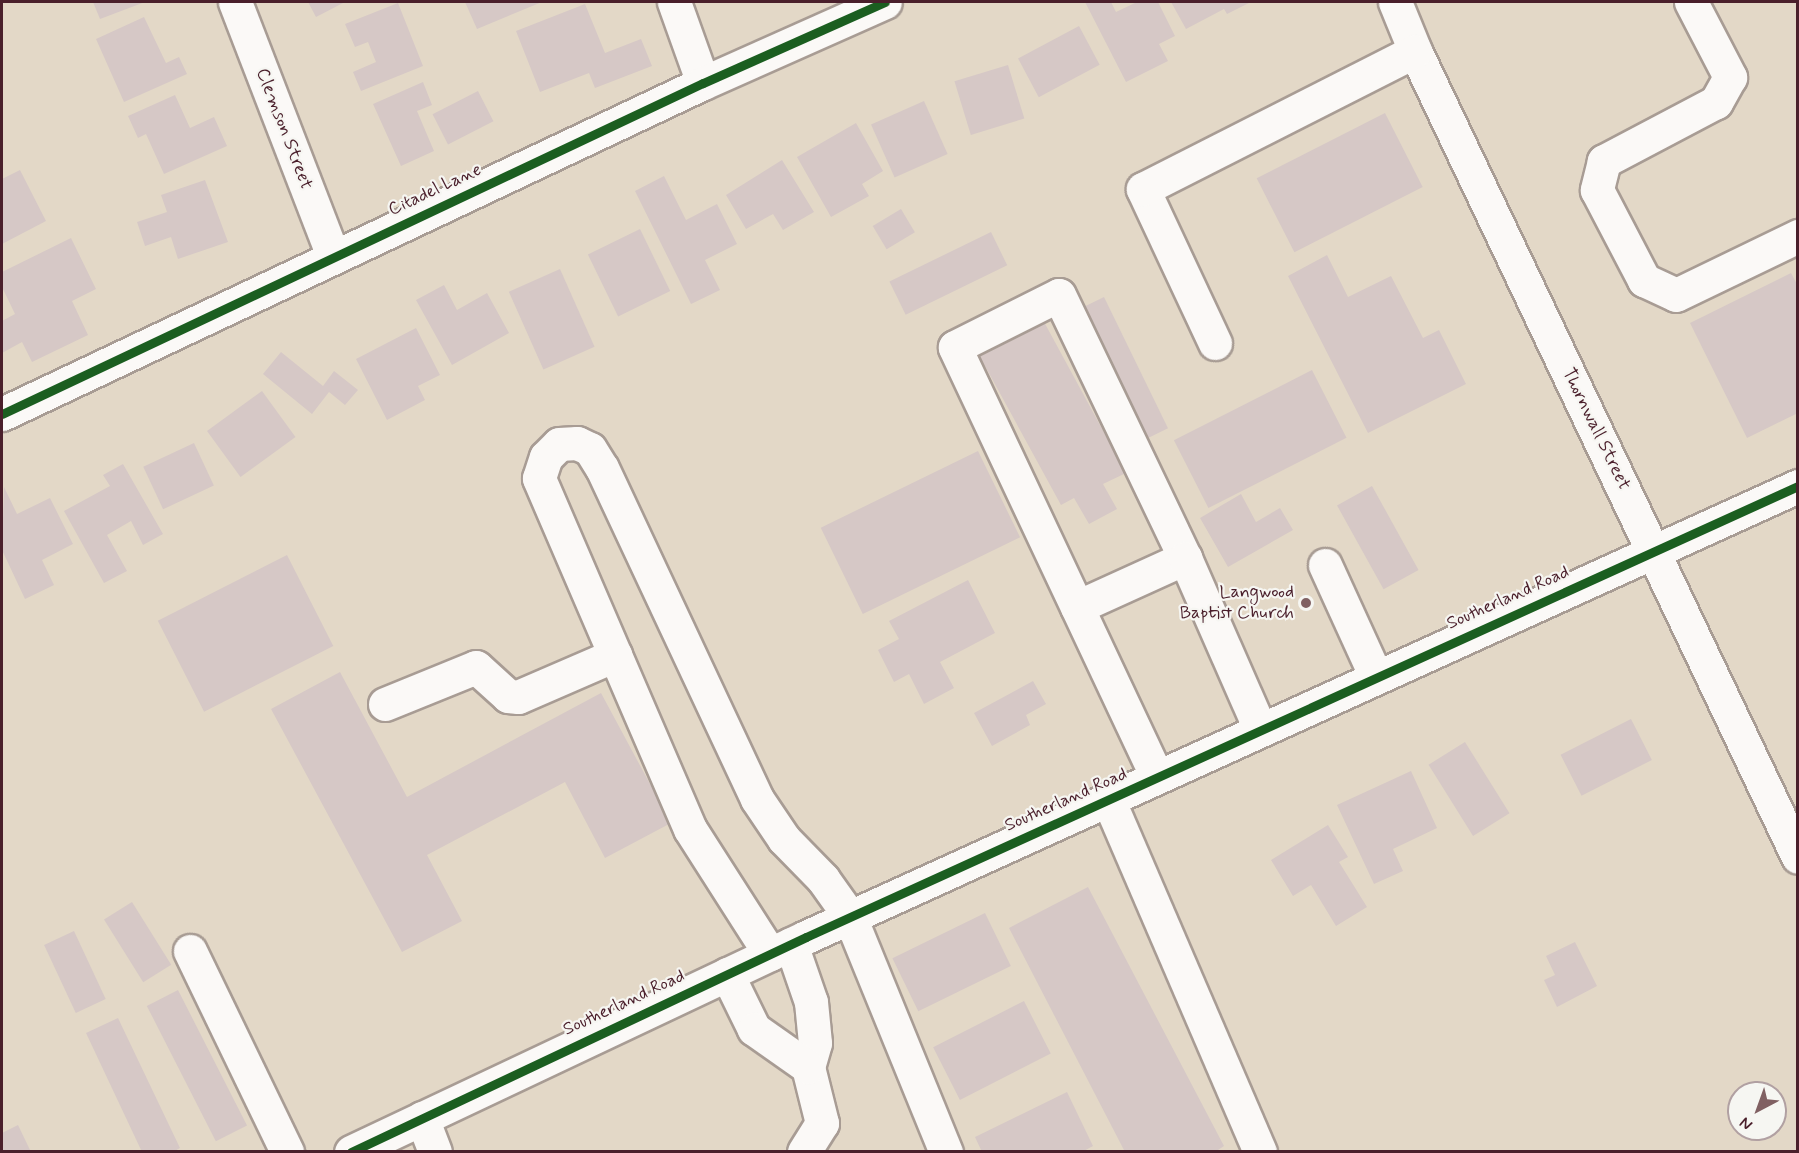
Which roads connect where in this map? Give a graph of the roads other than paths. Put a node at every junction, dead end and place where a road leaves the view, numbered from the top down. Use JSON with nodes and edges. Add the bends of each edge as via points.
{"nodes":[{"id":1,"x":235,"y":2,"type":"edge"},
{"id":2,"x":674,"y":2,"type":"edge"},
{"id":3,"x":885,"y":2,"type":"edge"},
{"id":4,"x":1395,"y":2,"type":"edge"},
{"id":5,"x":1691,"y":2,"type":"edge"},
{"id":6,"x":1415,"y":51,"type":"junction"},
{"id":7,"x":703,"y":83,"type":"junction"},
{"id":8,"x":1797,"y":236,"type":"edge"},
{"id":9,"x":333,"y":256,"type":"junction"},
{"id":10,"x":1215,"y":343,"type":"dead end"},
{"id":11,"x":2,"y":414,"type":"edge"},
{"id":12,"x":1797,"y":486,"type":"edge"},
{"id":13,"x":1654,"y":550,"type":"junction"},
{"id":14,"x":1185,"y":558,"type":"junction"},
{"id":15,"x":1325,"y":565,"type":"dead end"},
{"id":16,"x":1077,"y":607,"type":"junction"},
{"id":17,"x":615,"y":655,"type":"junction"},
{"id":18,"x":1376,"y":676,"type":"junction"},
{"id":19,"x":385,"y":704,"type":"dead end"},
{"id":20,"x":1260,"y":729,"type":"junction"},
{"id":21,"x":1157,"y":777,"type":"junction"},
{"id":22,"x":1108,"y":800,"type":"junction"},
{"id":23,"x":1795,"y":847,"type":"edge"},
{"id":24,"x":850,"y":917,"type":"junction"},
{"id":25,"x":780,"y":949,"type":"junction"},
{"id":26,"x":190,"y":951,"type":"dead end"},
{"id":27,"x":727,"y":974,"type":"junction"},
{"id":28,"x":808,"y":1067,"type":"junction"},
{"id":29,"x":422,"y":1118,"type":"junction"},
{"id":30,"x":287,"y":1152,"type":"edge"},
{"id":31,"x":351,"y":1152,"type":"edge"},
{"id":32,"x":435,"y":1152,"type":"edge"},
{"id":33,"x":804,"y":1152,"type":"edge"},
{"id":34,"x":946,"y":1152,"type":"edge"},
{"id":35,"x":1260,"y":1152,"type":"edge"}],
"edges":[{"from":1,"to":9,"type":"street","name":"Clemson Street"},
{"from":2,"to":7,"type":"street"},
{"from":3,"to":7,"type":"street","name":"Citadel Lane"},
{"from":4,"to":6,"type":"street","name":"Thornwall Street"},
{"from":5,"to":8,"type":"street","via":[[1730,78],[1716,102],[1604,161],[1597,190],[1644,280],[1676,295]]},
{"from":6,"to":10,"type":"street","via":[[1143,189]]},
{"from":6,"to":13,"type":"street","name":"Thornwall Street"},
{"from":7,"to":9,"type":"street","name":"Citadel Lane"},
{"from":9,"to":11,"type":"street","name":"Citadel Lane"},
{"from":12,"to":13,"type":"street","name":"Southerland Road"},
{"from":13,"to":18,"type":"street","name":"Southerland Road"},
{"from":13,"to":23,"type":"street","name":"Thornwall Street"},
{"from":14,"to":16,"type":"street"},
{"from":14,"to":16,"type":"street","via":[[1059,295],[955,347]]},
{"from":14,"to":20,"type":"street"},
{"from":15,"to":18,"type":"street"},
{"from":16,"to":21,"type":"street"},
{"from":17,"to":19,"type":"street","via":[[518,697],[508,696],[476,667]]},
{"from":17,"to":24,"type":"street","via":[[539,478],[546,458],[559,444],[577,443],[590,449],[602,468],[757,799],[784,839],[823,879]]},
{"from":17,"to":25,"type":"street","via":[[690,829]]},
{"from":18,"to":20,"type":"street","name":"Southerland Road"},
{"from":20,"to":21,"type":"street","name":"Southerland Road"},
{"from":21,"to":22,"type":"street","name":"Southerland Road"},
{"from":22,"to":24,"type":"street","name":"Southerland Road"},
{"from":22,"to":35,"type":"street"},
{"from":24,"to":25,"type":"street","name":"Southerland Road"},
{"from":24,"to":34,"type":"street"},
{"from":25,"to":27,"type":"street","name":"Southerland Road"},
{"from":25,"to":28,"type":"street","via":[[811,1002],[815,1043]]},
{"from":26,"to":30,"type":"street"},
{"from":27,"to":28,"type":"street","via":[[754,1029]]},
{"from":27,"to":29,"type":"street","name":"Southerland Road"},
{"from":28,"to":33,"type":"street","via":[[822,1123]]},
{"from":29,"to":31,"type":"street","name":"Southerland Road"},
{"from":29,"to":32,"type":"street"}]}
